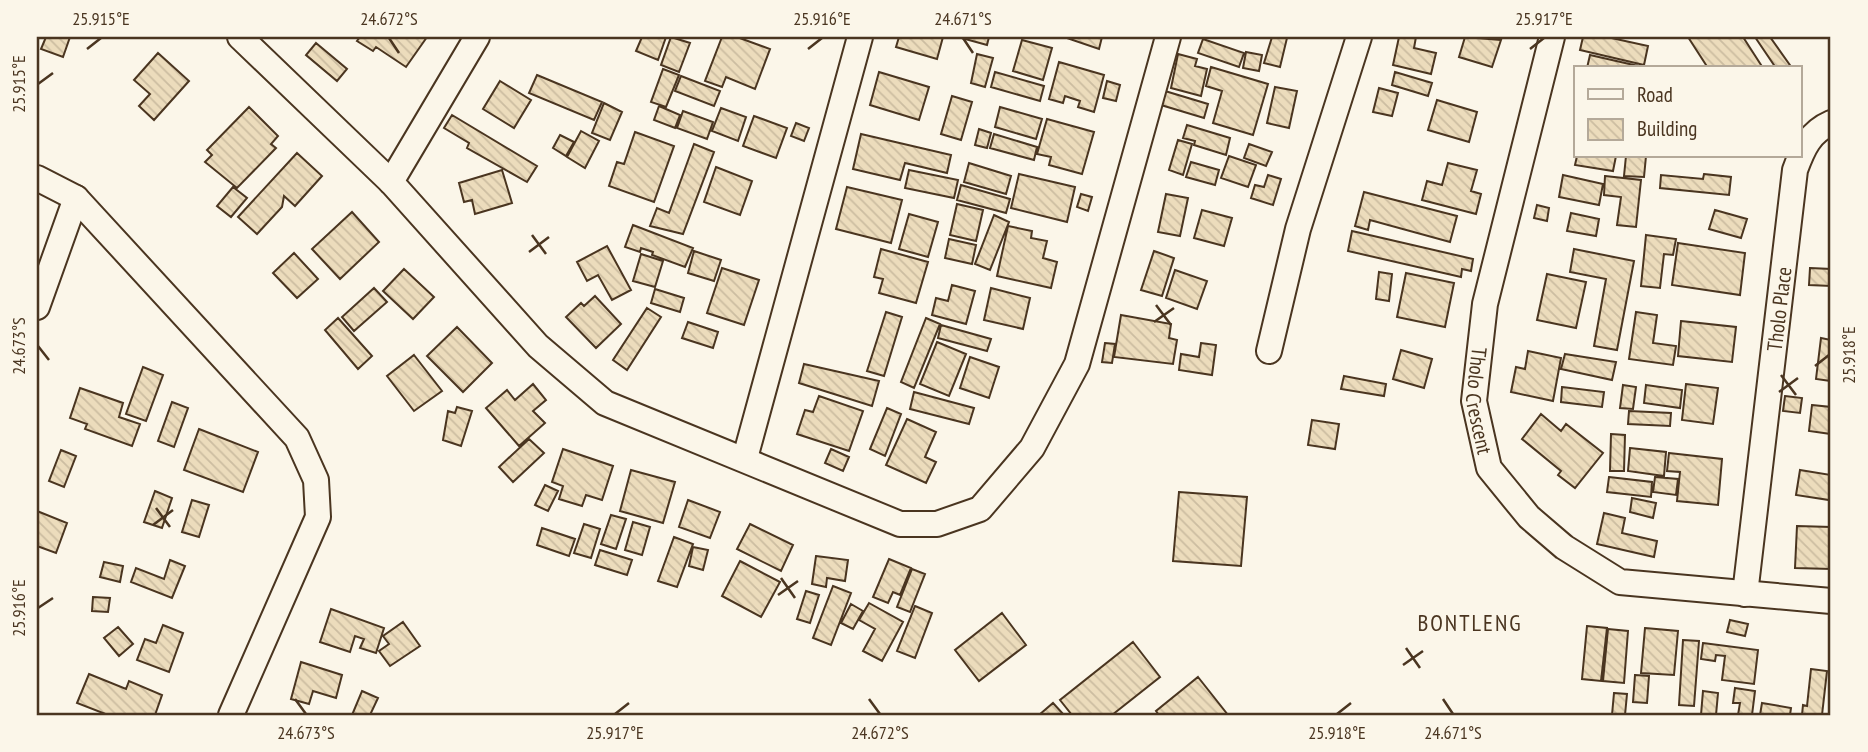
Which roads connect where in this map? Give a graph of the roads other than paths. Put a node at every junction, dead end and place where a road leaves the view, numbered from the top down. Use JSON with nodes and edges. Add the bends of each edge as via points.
{"nodes":[{"id":1,"x":240,"y":37,"type":"edge"},
{"id":2,"x":477,"y":37,"type":"edge"},
{"id":3,"x":860,"y":37,"type":"edge"},
{"id":4,"x":1168,"y":37,"type":"edge"},
{"id":5,"x":1359,"y":37,"type":"edge"},
{"id":6,"x":1552,"y":37,"type":"edge"},
{"id":7,"x":1831,"y":123,"type":"edge"},
{"id":8,"x":1801,"y":152,"type":"edge"},
{"id":9,"x":1799,"y":158,"type":"edge"},
{"id":10,"x":37,"y":178,"type":"edge"},
{"id":11,"x":391,"y":182,"type":"junction"},
{"id":12,"x":76,"y":198,"type":"junction"},
{"id":13,"x":37,"y":307,"type":"edge"},
{"id":14,"x":1269,"y":351,"type":"dead end"},
{"id":15,"x":745,"y":458,"type":"junction"},
{"id":16,"x":1745,"y":594,"type":"junction"},
{"id":17,"x":1831,"y":601,"type":"edge"},
{"id":18,"x":231,"y":715,"type":"edge"}],
"edges":[{"from":1,"to":11,"type":"street"},
{"from":2,"to":11,"type":"street"},
{"from":3,"to":15,"type":"street"},
{"from":4,"to":15,"type":"street","via":[[1077,364],[1032,448],[980,509],[937,524],[900,524]]},
{"from":5,"to":14,"type":"street","via":[[1298,229]]},
{"from":6,"to":16,"type":"street","name":"Tholo Crescent","via":[[1485,304],[1474,401],[1489,468],[1564,547],[1620,582]]},
{"from":7,"to":8,"type":"street","name":"Tholo Place","via":[[1815,130]]},
{"from":9,"to":16,"type":"street","name":"Tholo Place"},
{"from":10,"to":12,"type":"street"},
{"from":11,"to":15,"type":"street","via":[[538,346],[605,403]]},
{"from":12,"to":13,"type":"street"},
{"from":12,"to":18,"type":"street","via":[[298,438],[316,480],[318,517]]},
{"from":16,"to":17,"type":"street","name":"Tholo Crescent"}]}
